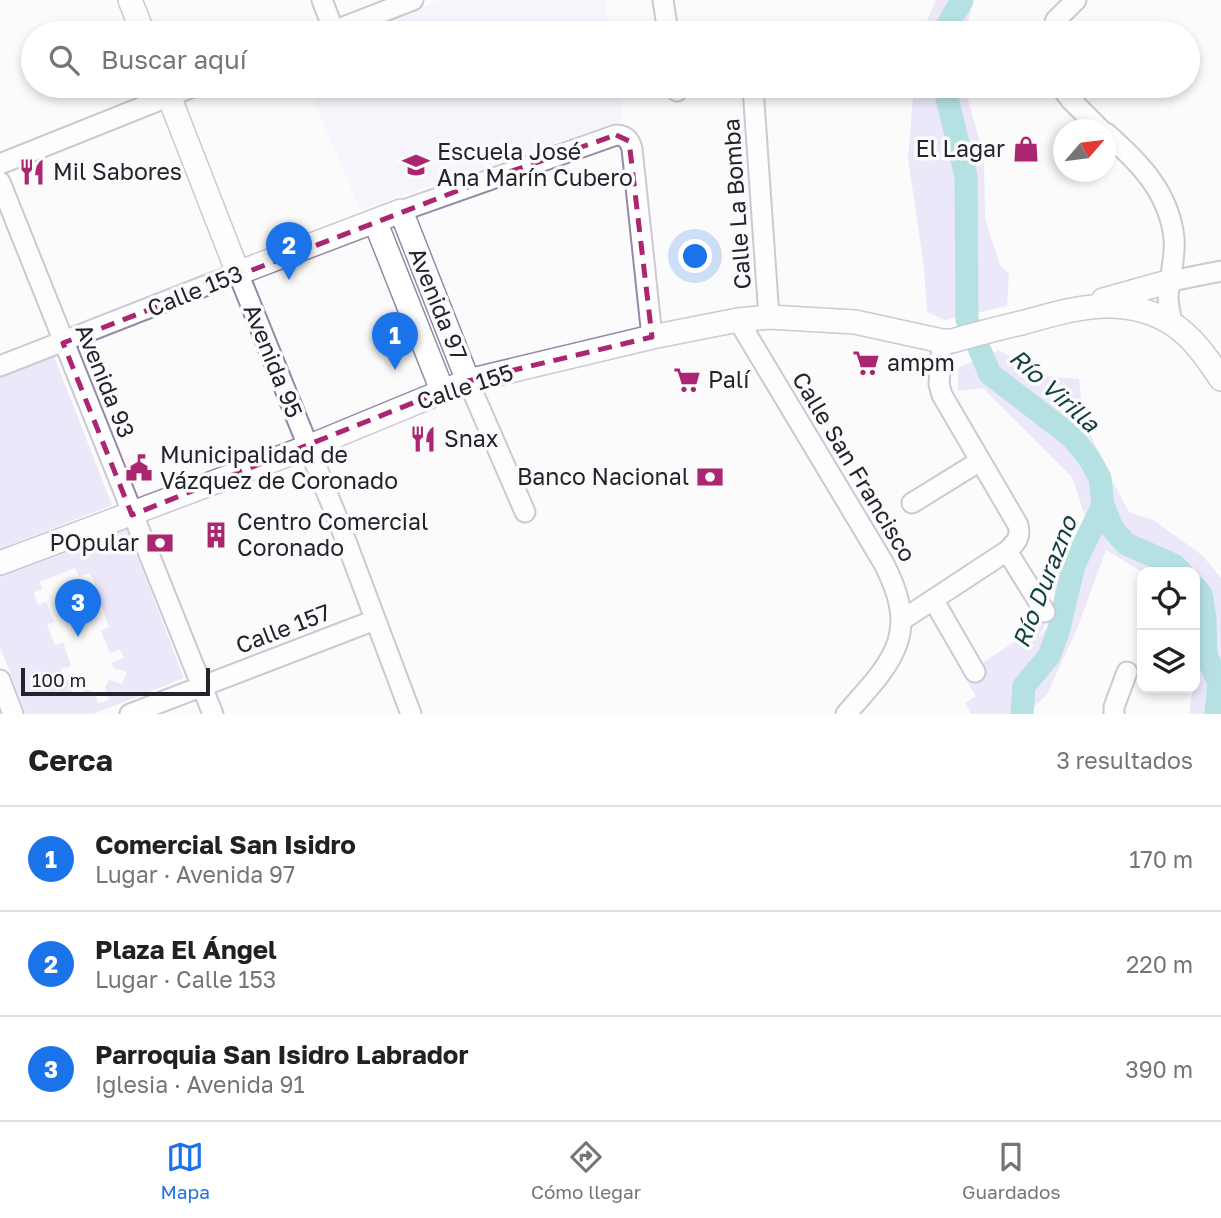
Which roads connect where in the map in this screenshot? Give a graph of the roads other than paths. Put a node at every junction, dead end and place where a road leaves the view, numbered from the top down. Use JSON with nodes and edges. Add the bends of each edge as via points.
{"nodes":[{"id":1,"x":130,"y":0,"type":"edge"},
{"id":2,"x":322,"y":0,"type":"edge"},
{"id":3,"x":413,"y":0,"type":"edge"},
{"id":4,"x":663,"y":0,"type":"edge"},
{"id":5,"x":1076,"y":0,"type":"edge"},
{"id":6,"x":138,"y":21,"type":"edge"},
{"id":7,"x":328,"y":21,"type":"edge"},
{"id":8,"x":359,"y":21,"type":"edge"},
{"id":9,"x":666,"y":21,"type":"edge"},
{"id":10,"x":1056,"y":21,"type":"edge"},
{"id":11,"x":151,"y":98,"type":"edge"},
{"id":12,"x":170,"y":98,"type":"edge"},
{"id":13,"x":754,"y":98,"type":"edge"},
{"id":14,"x":1069,"y":98,"type":"edge"},
{"id":15,"x":1090,"y":119,"type":"edge"},
{"id":16,"x":1116,"y":142,"type":"edge"},
{"id":17,"x":0,"y":164,"type":"edge"},
{"id":18,"x":0,"y":182,"type":"edge"},
{"id":19,"x":401,"y":211,"type":"junction"},
{"id":20,"x":374,"y":221,"type":"junction"},
{"id":21,"x":1221,"y":271,"type":"edge"},
{"id":22,"x":238,"y":273,"type":"junction"},
{"id":23,"x":1171,"y":281,"type":"junction"},
{"id":24,"x":1080,"y":307,"type":"junction"},
{"id":25,"x":769,"y":317,"type":"junction"},
{"id":26,"x":738,"y":320,"type":"junction"},
{"id":27,"x":1172,"y":324,"type":"junction"},
{"id":28,"x":652,"y":337,"type":"junction"},
{"id":29,"x":947,"y":341,"type":"junction"},
{"id":30,"x":63,"y":342,"type":"junction"},
{"id":31,"x":0,"y":366,"type":"edge"},
{"id":32,"x":1221,"y":379,"type":"edge"},
{"id":33,"x":468,"y":381,"type":"junction"},
{"id":34,"x":442,"y":390,"type":"junction"},
{"id":35,"x":308,"y":447,"type":"junction"},
{"id":36,"x":980,"y":461,"type":"junction"},
{"id":37,"x":912,"y":503,"type":"dead end"},
{"id":38,"x":525,"y":512,"type":"dead end"},
{"id":39,"x":132,"y":515,"type":"junction"},
{"id":40,"x":1007,"y":551,"type":"junction"},
{"id":41,"x":0,"y":563,"type":"edge"},
{"id":42,"x":934,"y":601,"type":"junction"},
{"id":43,"x":1045,"y":612,"type":"dead end"},
{"id":44,"x":375,"y":620,"type":"junction"},
{"id":45,"x":902,"y":621,"type":"junction"},
{"id":46,"x":975,"y":672,"type":"dead end"},
{"id":47,"x":1126,"y":672,"type":"dead end"},
{"id":48,"x":0,"y":680,"type":"edge"},
{"id":49,"x":202,"y":687,"type":"junction"},
{"id":50,"x":13,"y":714,"type":"edge"},
{"id":51,"x":130,"y":714,"type":"edge"},
{"id":52,"x":213,"y":714,"type":"edge"},
{"id":53,"x":411,"y":714,"type":"edge"},
{"id":54,"x":846,"y":714,"type":"edge"},
{"id":55,"x":1114,"y":714,"type":"edge"}],
"edges":[{"from":1,"to":6,"type":"main road"},
{"from":2,"to":7,"type":"street"},
{"from":3,"to":8,"type":"street"},
{"from":4,"to":9,"type":"street"},
{"from":5,"to":10,"type":"street"},
{"from":11,"to":17,"type":"street"},
{"from":12,"to":22,"type":"main road","name":"Avenida 95"},
{"from":13,"to":25,"type":"street","name":"Calle La Bomba"},
{"from":14,"to":15,"type":"street"},
{"from":16,"to":23,"type":"street","via":[[1164,199],[1174,239]]},
{"from":18,"to":30,"type":"street","name":"Avenida 93"},
{"from":19,"to":20,"type":"main road","name":"Calle 153"},
{"from":19,"to":28,"type":"street","name":"Calle 153","via":[[616,135],[627,138],[632,149]]},
{"from":19,"to":33,"type":"main road","name":"Avenida 97"},
{"from":20,"to":22,"type":"main road","name":"Calle 153"},
{"from":20,"to":34,"type":"main road","name":"Avenida 97"},
{"from":21,"to":23,"type":"street"},
{"from":22,"to":30,"type":"street","name":"Calle 153"},
{"from":22,"to":35,"type":"street","name":"Avenida 95"},
{"from":23,"to":24,"type":"main road"},
{"from":23,"to":27,"type":"street"},
{"from":24,"to":27,"type":"main road","via":[[1121,306]]},
{"from":24,"to":29,"type":"main road"},
{"from":25,"to":26,"type":"main road","name":"Calle 155"},
{"from":25,"to":29,"type":"main road","name":"Calle 155","via":[[855,322]]},
{"from":26,"to":28,"type":"main road","name":"Calle 155"},
{"from":26,"to":45,"type":"street","name":"Calle San Francisco","via":[[883,562],[900,597]]},
{"from":27,"to":32,"type":"main road","via":[[1203,353]]},
{"from":28,"to":33,"type":"main road","name":"Calle 155"},
{"from":29,"to":36,"type":"street","via":[[939,384],[942,396]]},
{"from":30,"to":31,"type":"street","name":"Calle 153"},
{"from":30,"to":39,"type":"street","name":"Avenida 93"},
{"from":33,"to":34,"type":"main road","name":"Calle 155"},
{"from":33,"to":38,"type":"street","name":"Avenida 97"},
{"from":34,"to":35,"type":"main road","name":"Calle 155"},
{"from":35,"to":39,"type":"main road","name":"Calle 155"},
{"from":35,"to":44,"type":"street","name":"Avenida 95"},
{"from":36,"to":37,"type":"street"},
{"from":36,"to":40,"type":"street","via":[[1018,524],[1017,542]]},
{"from":39,"to":41,"type":"main road","name":"Calle 155"},
{"from":39,"to":49,"type":"street","name":"Avenida 93"},
{"from":40,"to":42,"type":"street"},
{"from":40,"to":43,"type":"street"},
{"from":42,"to":45,"type":"street"},
{"from":42,"to":46,"type":"street"},
{"from":44,"to":49,"type":"street","name":"Calle 157"},
{"from":44,"to":53,"type":"street","name":"Avenida 95"},
{"from":45,"to":54,"type":"street","name":"Calle San Francisco","via":[[882,673]]},
{"from":47,"to":55,"type":"street"},
{"from":48,"to":50,"type":"street"},
{"from":49,"to":51,"type":"street","name":"Calle 157"},
{"from":49,"to":52,"type":"street","name":"Avenida 93"}]}
